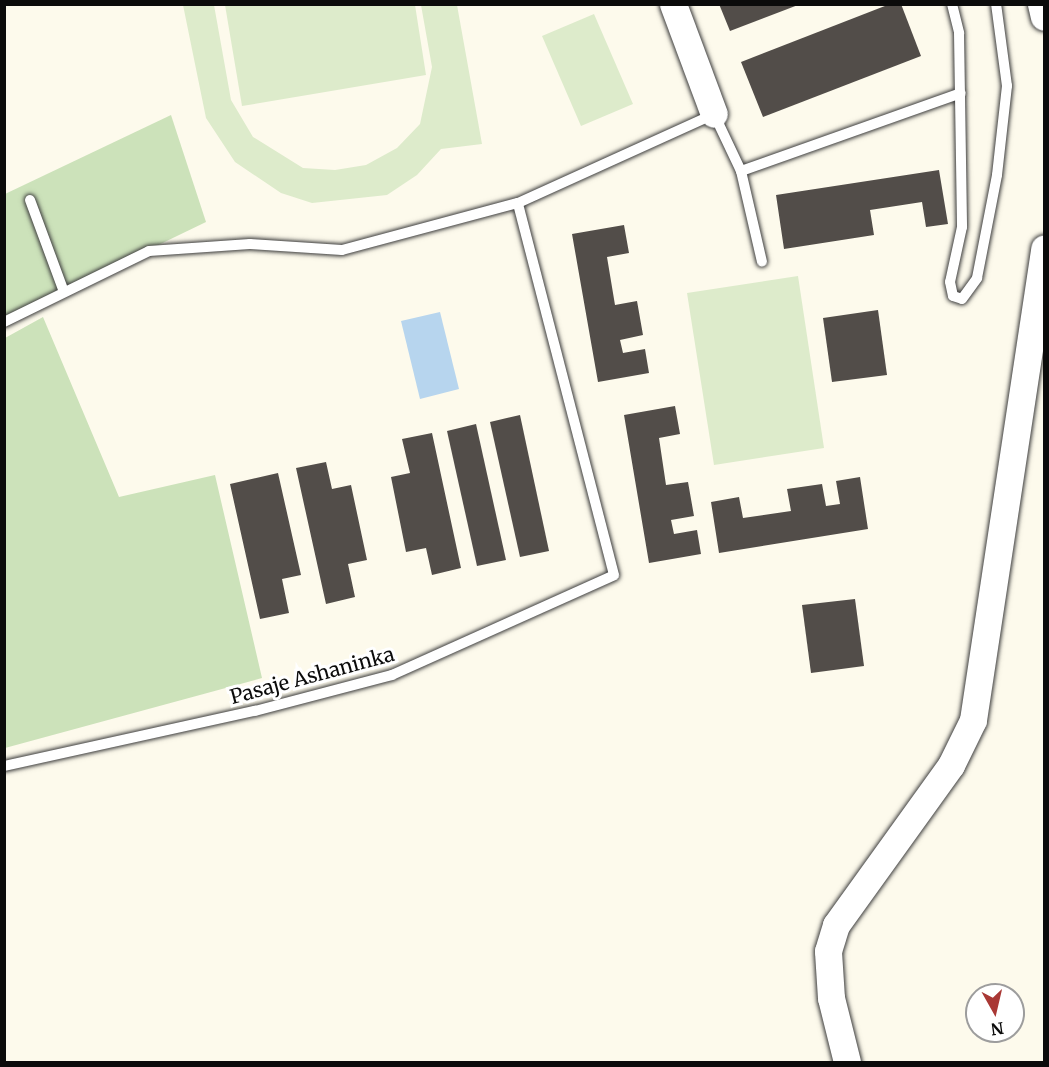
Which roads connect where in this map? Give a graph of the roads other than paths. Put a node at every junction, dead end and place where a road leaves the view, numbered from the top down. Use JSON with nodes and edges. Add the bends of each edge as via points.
{"nodes":[{"id":1,"x":673,"y":4,"type":"edge"},
{"id":2,"x":952,"y":4,"type":"edge"},
{"id":3,"x":996,"y":4,"type":"edge"},
{"id":4,"x":1041,"y":4,"type":"edge"},
{"id":5,"x":1044,"y":17,"type":"edge"},
{"id":6,"x":961,"y":93,"type":"junction"},
{"id":7,"x":714,"y":114,"type":"junction"},
{"id":8,"x":741,"y":171,"type":"junction"},
{"id":9,"x":30,"y":200,"type":"dead end"},
{"id":10,"x":518,"y":203,"type":"junction"},
{"id":11,"x":1044,"y":248,"type":"edge"},
{"id":12,"x":762,"y":262,"type":"dead end"},
{"id":13,"x":64,"y":292,"type":"junction"},
{"id":14,"x":4,"y":322,"type":"edge"},
{"id":15,"x":4,"y":766,"type":"edge"},
{"id":16,"x":847,"y":1062,"type":"edge"}],
"edges":[{"from":1,"to":7,"type":"street"},
{"from":2,"to":6,"type":"lane","via":[[959,33]]},
{"from":3,"to":6,"type":"lane","via":[[1007,86],[997,175],[977,278],[962,298],[953,296],[950,282],[962,227]]},
{"from":4,"to":5,"type":"street"},
{"from":6,"to":8,"type":"lane"},
{"from":7,"to":8,"type":"lane"},
{"from":7,"to":10,"type":"lane"},
{"from":8,"to":12,"type":"lane"},
{"from":9,"to":13,"type":"lane"},
{"from":10,"to":13,"type":"lane","via":[[342,250],[250,244],[149,251]]},
{"from":10,"to":15,"type":"lane","name":"Pasaje Ashaninka","via":[[614,575],[392,675],[255,711]]},
{"from":11,"to":16,"type":"street","via":[[973,720],[951,765],[836,925],[828,951],[831,998]]},
{"from":13,"to":14,"type":"lane"}]}
